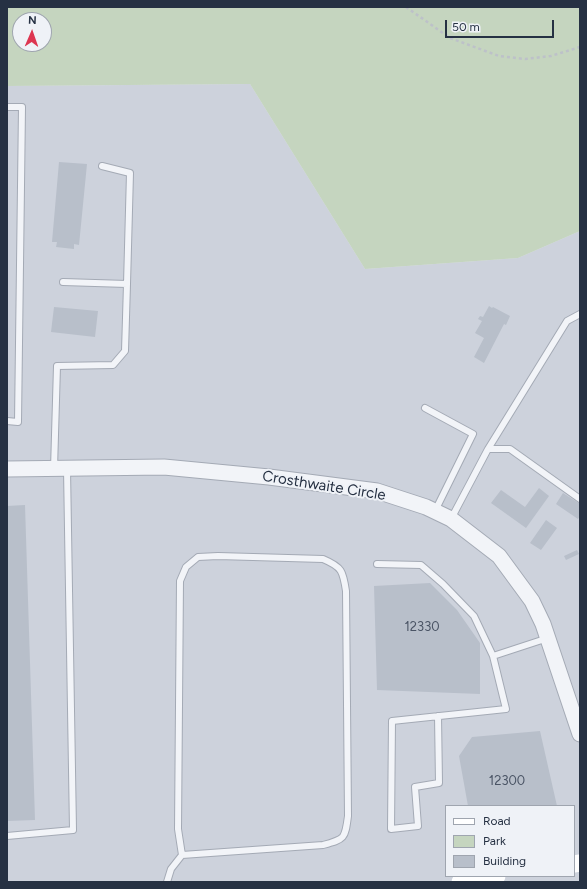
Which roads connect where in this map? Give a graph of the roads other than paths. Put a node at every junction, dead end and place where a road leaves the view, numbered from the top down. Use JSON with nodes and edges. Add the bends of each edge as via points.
{"nodes":[{"id":1,"x":7,"y":107,"type":"edge"},
{"id":2,"x":102,"y":166,"type":"dead end"},
{"id":3,"x":63,"y":282,"type":"dead end"},
{"id":4,"x":127,"y":284,"type":"junction"},
{"id":5,"x":580,"y":314,"type":"edge"},
{"id":6,"x":425,"y":408,"type":"dead end"},
{"id":7,"x":7,"y":422,"type":"edge"},
{"id":8,"x":488,"y":449,"type":"junction"},
{"id":9,"x":7,"y":469,"type":"edge"},
{"id":10,"x":61,"y":469,"type":"junction"},
{"id":11,"x":580,"y":499,"type":"edge"},
{"id":12,"x":435,"y":511,"type":"junction"},
{"id":13,"x":451,"y":519,"type":"junction"},
{"id":14,"x":377,"y":564,"type":"dead end"},
{"id":15,"x":548,"y":638,"type":"junction"},
{"id":16,"x":493,"y":656,"type":"junction"},
{"id":17,"x":438,"y":716,"type":"junction"},
{"id":18,"x":580,"y":734,"type":"edge"},
{"id":19,"x":7,"y":836,"type":"edge"},
{"id":20,"x":182,"y":855,"type":"junction"},
{"id":21,"x":491,"y":877,"type":"edge"},
{"id":22,"x":166,"y":882,"type":"edge"},
{"id":23,"x":463,"y":882,"type":"edge"}],
"edges":[{"from":1,"to":7,"type":"lane","via":[[22,107],[18,422]]},
{"from":2,"to":4,"type":"lane","via":[[130,173]]},
{"from":3,"to":4,"type":"lane"},
{"from":4,"to":10,"type":"lane","via":[[125,351],[113,366],[57,366]]},
{"from":5,"to":8,"type":"lane","via":[[567,322]]},
{"from":6,"to":12,"type":"lane","via":[[473,434]]},
{"from":8,"to":11,"type":"lane","via":[[510,449]]},
{"from":8,"to":13,"type":"lane"},
{"from":9,"to":10,"type":"street","name":"Crosthwaite Circle"},
{"from":10,"to":12,"type":"street","name":"Crosthwaite Circle","via":[[164,467],[269,477],[377,492]]},
{"from":10,"to":19,"type":"lane","via":[[73,830]]},
{"from":12,"to":13,"type":"street","name":"Crosthwaite Circle"},
{"from":13,"to":15,"type":"street","name":"Crosthwaite Circle","via":[[499,556],[532,601]]},
{"from":14,"to":16,"type":"lane","via":[[421,565],[474,616]]},
{"from":15,"to":16,"type":"lane"},
{"from":15,"to":18,"type":"street","name":"Crosthwaite Circle"},
{"from":16,"to":17,"type":"lane","via":[[506,709]]},
{"from":17,"to":17,"type":"lane","via":[[392,721],[391,829],[418,826],[415,787],[439,783]]},
{"from":20,"to":20,"type":"lane","via":[[178,829],[180,581],[186,567],[198,557],[218,556],[323,559],[336,565],[344,575],[346,591],[346,832],[340,841],[323,846]]},
{"from":20,"to":22,"type":"lane","via":[[171,869]]},
{"from":21,"to":23,"type":"main road"}]}
